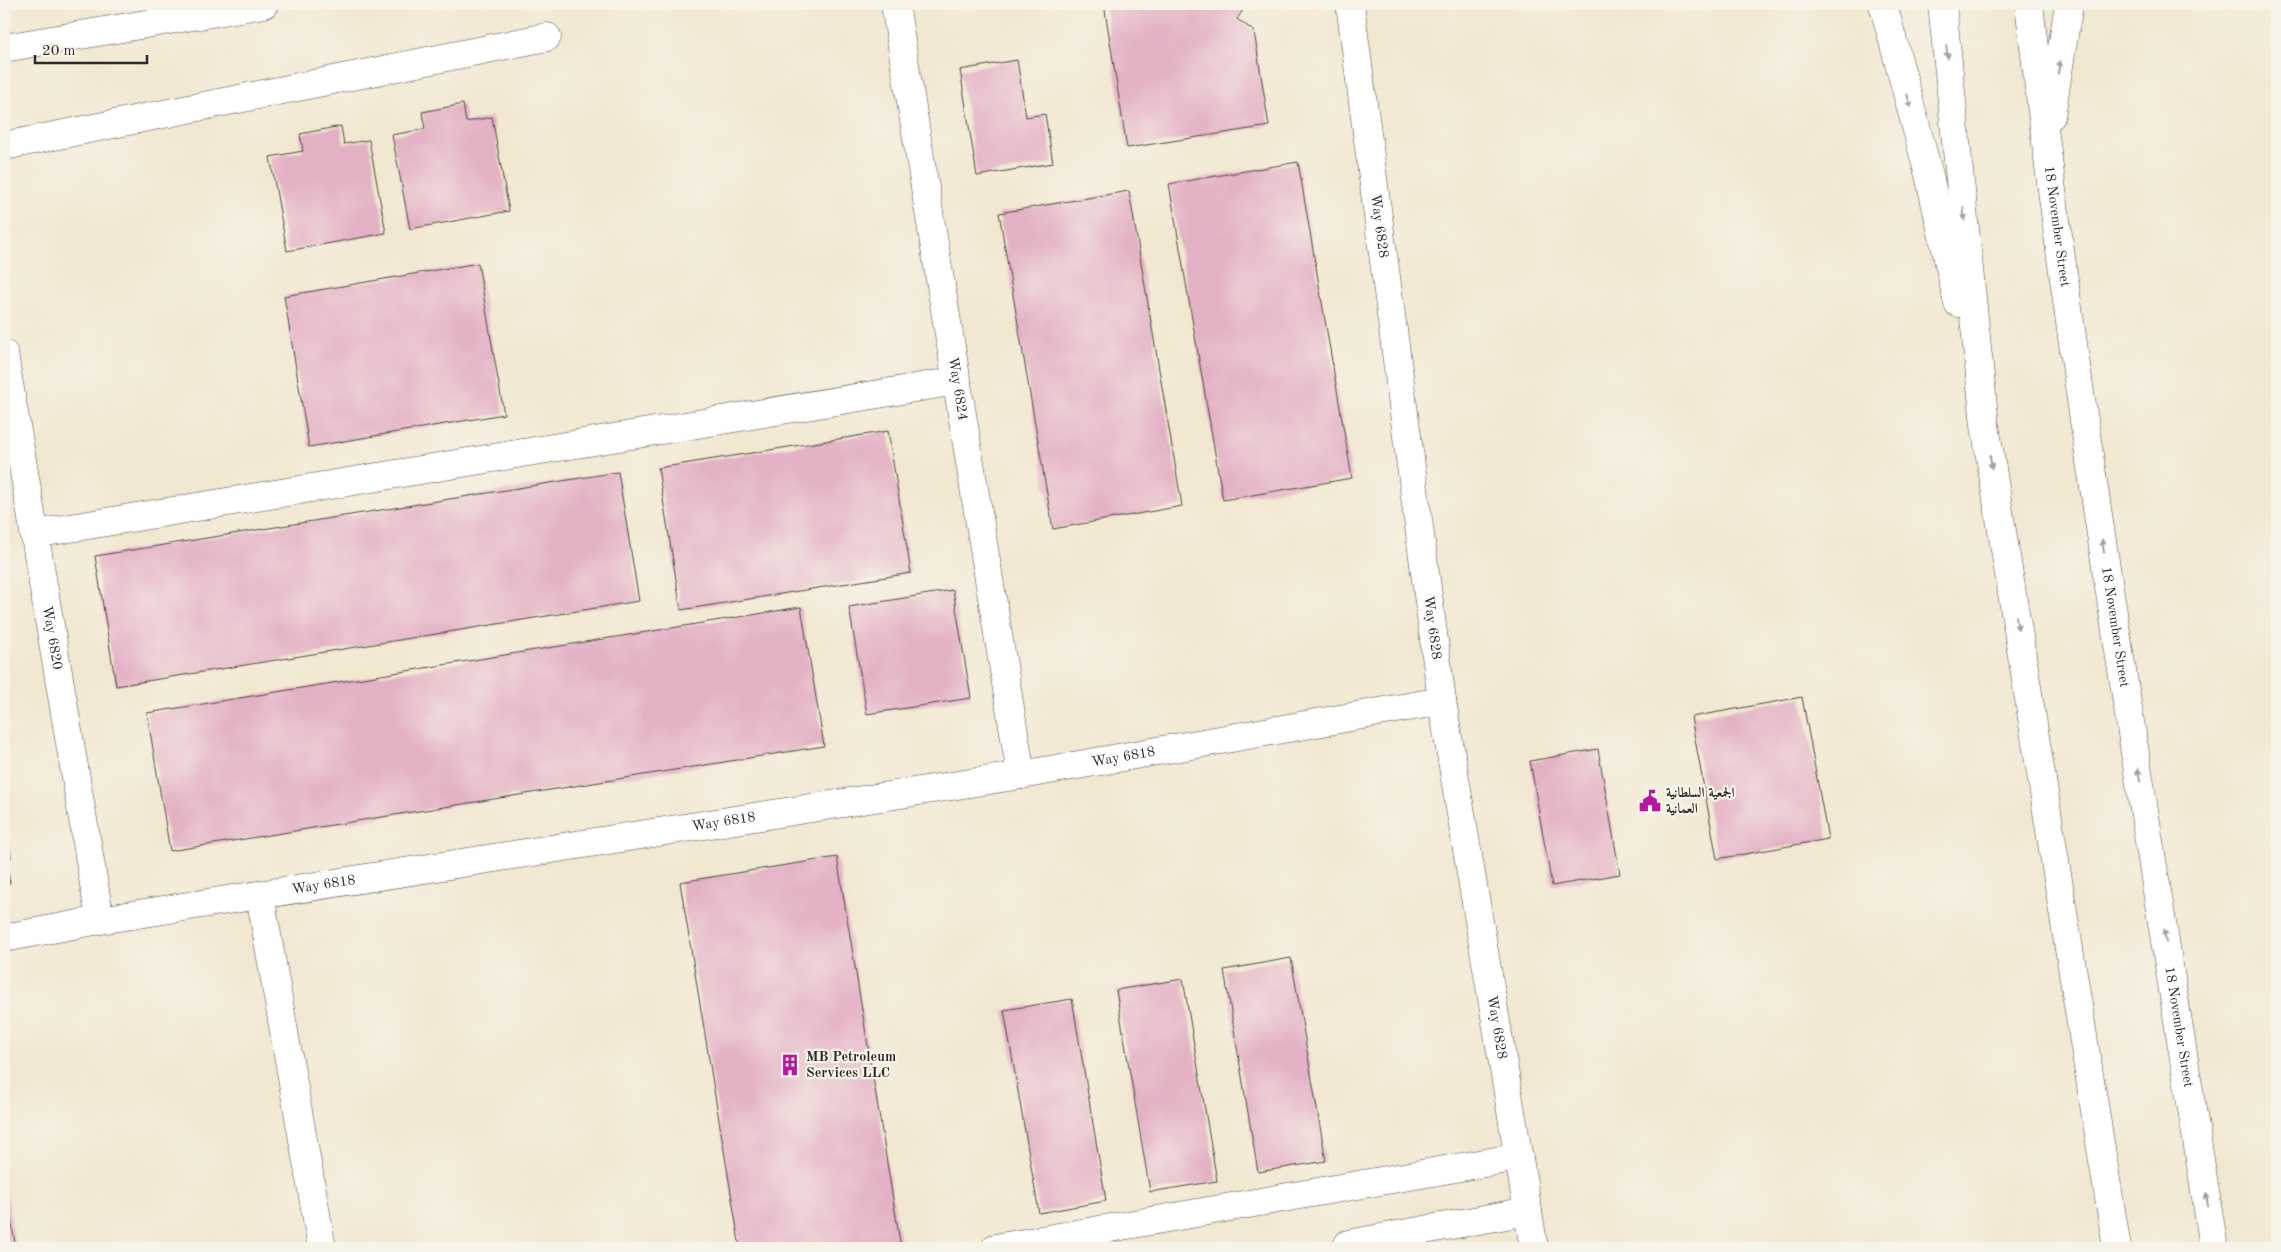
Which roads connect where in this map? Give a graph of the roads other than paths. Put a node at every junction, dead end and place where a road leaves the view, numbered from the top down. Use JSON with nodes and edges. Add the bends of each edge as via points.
{"nodes":[{"id":1,"x":264,"y":4,"type":"edge"},
{"id":2,"x":895,"y":4,"type":"edge"},
{"id":3,"x":1350,"y":4,"type":"edge"},
{"id":4,"x":1883,"y":4,"type":"edge"},
{"id":5,"x":1942,"y":4,"type":"edge"},
{"id":6,"x":2029,"y":4,"type":"edge"},
{"id":7,"x":2069,"y":4,"type":"edge"},
{"id":8,"x":547,"y":37,"type":"dead end"},
{"id":9,"x":4,"y":48,"type":"edge"},
{"id":10,"x":4,"y":146,"type":"edge"},
{"id":11,"x":2046,"y":149,"type":"junction"},
{"id":12,"x":4,"y":354,"type":"edge"},
{"id":13,"x":957,"y":381,"type":"junction"},
{"id":14,"x":1985,"y":425,"type":"junction"},
{"id":15,"x":34,"y":534,"type":"junction"},
{"id":16,"x":1442,"y":701,"type":"junction"},
{"id":17,"x":1022,"y":775,"type":"junction"},
{"id":18,"x":260,"y":895,"type":"junction"},
{"id":19,"x":100,"y":920,"type":"junction"},
{"id":20,"x":4,"y":938,"type":"edge"},
{"id":21,"x":1518,"y":1156,"type":"junction"},
{"id":22,"x":1528,"y":1211,"type":"junction"},
{"id":23,"x":1348,"y":1244,"type":"dead end"},
{"id":24,"x":322,"y":1248,"type":"edge"},
{"id":25,"x":995,"y":1248,"type":"edge"},
{"id":26,"x":1534,"y":1248,"type":"edge"},
{"id":27,"x":2117,"y":1248,"type":"edge"},
{"id":28,"x":2214,"y":1248,"type":"edge"}],
"edges":[{"from":1,"to":9,"type":"street"},
{"from":2,"to":13,"type":"street","name":"Way 6824"},
{"from":3,"to":16,"type":"street","name":"Way 6828"},
{"from":4,"to":14,"type":"street","one_way":true,"via":[[1929,175]]},
{"from":5,"to":14,"type":"street","one_way":true},
{"from":6,"to":11,"type":"street","name":"18 November Street"},
{"from":11,"to":7,"type":"street","one_way":true},
{"from":8,"to":10,"type":"street"},
{"from":28,"to":11,"type":"street","name":"18 November Street","one_way":true,"via":[[2080,399]]},
{"from":12,"to":15,"type":"street","name":"Way 6820"},
{"from":13,"to":15,"type":"street"},
{"from":13,"to":17,"type":"street","name":"Way 6824"},
{"from":14,"to":27,"type":"street","one_way":true},
{"from":15,"to":19,"type":"street","name":"Way 6820"},
{"from":16,"to":17,"type":"street","name":"Way 6818"},
{"from":16,"to":21,"type":"street","name":"Way 6828"},
{"from":17,"to":18,"type":"street","name":"Way 6818"},
{"from":18,"to":19,"type":"street","name":"Way 6818"},
{"from":18,"to":24,"type":"street"},
{"from":19,"to":20,"type":"street","name":"Way 6818"},
{"from":21,"to":22,"type":"street","name":"Way 6828"},
{"from":21,"to":25,"type":"street"},
{"from":22,"to":23,"type":"street"},
{"from":22,"to":26,"type":"street","name":"Way 6828"}]}
